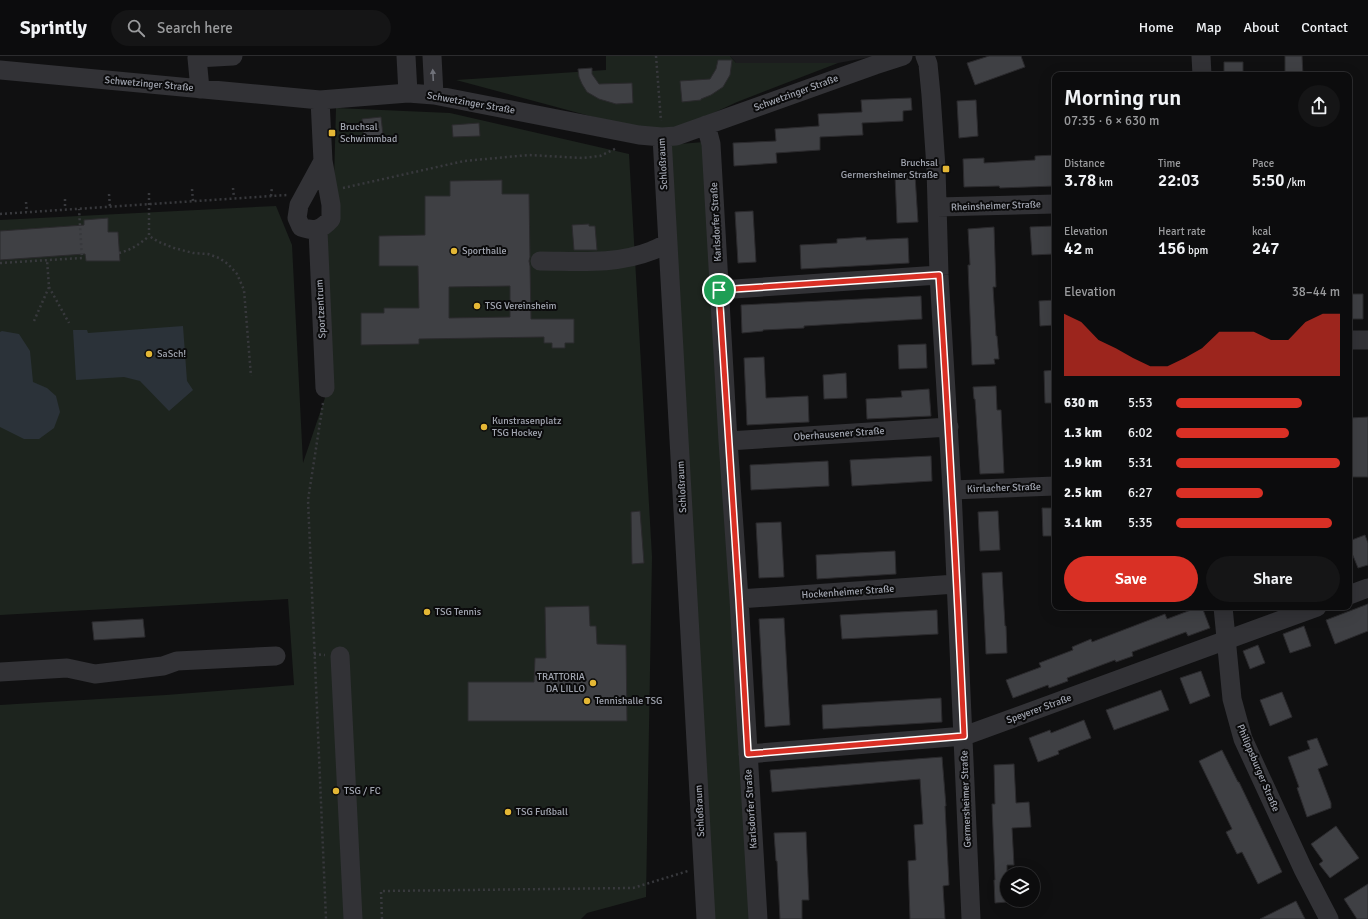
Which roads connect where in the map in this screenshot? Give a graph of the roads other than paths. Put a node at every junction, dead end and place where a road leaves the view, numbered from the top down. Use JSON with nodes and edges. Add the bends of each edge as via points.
{"nodes":[{"id":1,"x":234,"y":56,"type":"edge"},
{"id":2,"x":406,"y":56,"type":"edge"},
{"id":3,"x":432,"y":56,"type":"edge"},
{"id":4,"x":903,"y":56,"type":"edge"},
{"id":5,"x":925,"y":56,"type":"edge"},
{"id":6,"x":1201,"y":56,"type":"edge"},
{"id":7,"x":874,"y":60,"type":"edge"},
{"id":8,"x":0,"y":70,"type":"edge"},
{"id":9,"x":1202,"y":72,"type":"edge"},
{"id":10,"x":200,"y":88,"type":"junction"},
{"id":11,"x":408,"y":93,"type":"junction"},
{"id":12,"x":434,"y":95,"type":"junction"},
{"id":13,"x":320,"y":100,"type":"junction"},
{"id":14,"x":706,"y":125,"type":"junction"},
{"id":15,"x":662,"y":137,"type":"junction"},
{"id":16,"x":323,"y":161,"type":"junction"},
{"id":17,"x":1052,"y":204,"type":"edge"},
{"id":18,"x":937,"y":207,"type":"junction"},
{"id":19,"x":318,"y":230,"type":"junction"},
{"id":20,"x":668,"y":243,"type":"junction"},
{"id":21,"x":540,"y":261,"type":"dead end"},
{"id":22,"x":939,"y":275,"type":"junction"},
{"id":23,"x":719,"y":290,"type":"junction"},
{"id":24,"x":1352,"y":340,"type":"edge"},
{"id":25,"x":1368,"y":340,"type":"edge"},
{"id":26,"x":325,"y":388,"type":"road end"},
{"id":27,"x":949,"y":427,"type":"junction"},
{"id":28,"x":728,"y":442,"type":"junction"},
{"id":29,"x":1052,"y":486,"type":"edge"},
{"id":30,"x":952,"y":490,"type":"junction"},
{"id":31,"x":956,"y":584,"type":"junction"},
{"id":32,"x":1368,"y":588,"type":"edge"},
{"id":33,"x":1352,"y":594,"type":"edge"},
{"id":34,"x":739,"y":599,"type":"junction"},
{"id":35,"x":1223,"y":610,"type":"edge"},
{"id":36,"x":1309,"y":610,"type":"edge"},
{"id":37,"x":1225,"y":640,"type":"junction"},
{"id":38,"x":276,"y":656,"type":"dead end"},
{"id":39,"x":340,"y":656,"type":"dead end"},
{"id":40,"x":0,"y":672,"type":"edge"},
{"id":41,"x":964,"y":736,"type":"junction"},
{"id":42,"x":748,"y":754,"type":"junction"},
{"id":43,"x":353,"y":919,"type":"edge"},
{"id":44,"x":706,"y":919,"type":"edge"},
{"id":45,"x":758,"y":919,"type":"edge"},
{"id":46,"x":971,"y":919,"type":"edge"},
{"id":47,"x":1329,"y":919,"type":"edge"}],
"edges":[{"from":1,"to":10,"type":"street","via":[[197,58]]},
{"from":2,"to":11,"type":"street"},
{"from":12,"to":3,"type":"street","one_way":true},
{"from":4,"to":7,"type":"street","name":"Schwetzinger Straße"},
{"from":5,"to":18,"type":"street","name":"Germersheimer Straße","via":[[931,95]]},
{"from":6,"to":9,"type":"street"},
{"from":7,"to":14,"type":"street","name":"Schwetzinger Straße"},
{"from":8,"to":10,"type":"street","name":"Schwetzinger Straße"},
{"from":10,"to":13,"type":"street","name":"Schwetzinger Straße"},
{"from":11,"to":12,"type":"street","name":"Schwetzinger Straße"},
{"from":11,"to":13,"type":"street","name":"Schwetzinger Straße"},
{"from":12,"to":15,"type":"street","name":"Schwetzinger Straße","via":[[639,135]]},
{"from":13,"to":16,"type":"street"},
{"from":14,"to":15,"type":"street","name":"Schwetzinger Straße","via":[[676,136]]},
{"from":14,"to":23,"type":"street","name":"Karlsdorfer Straße","via":[[712,144]]},
{"from":15,"to":20,"type":"street","name":"Schloßraum"},
{"from":16,"to":19,"type":"street","via":[[331,219]]},
{"from":16,"to":19,"type":"street","via":[[299,205],[297,218],[301,227]]},
{"from":17,"to":18,"type":"street","name":"Rheinsheimer Straße"},
{"from":18,"to":22,"type":"street","name":"Germersheimer Straße"},
{"from":19,"to":26,"type":"street","name":"Sportzentrum"},
{"from":20,"to":21,"type":"street","via":[[650,252],[599,262]]},
{"from":20,"to":44,"type":"street","name":"Schloßraum"},
{"from":22,"to":23,"type":"street"},
{"from":22,"to":27,"type":"street","name":"Germersheimer Straße"},
{"from":23,"to":28,"type":"street","name":"Karlsdorfer Straße"},
{"from":24,"to":25,"type":"street"},
{"from":27,"to":28,"type":"street","name":"Oberhausener Straße"},
{"from":27,"to":30,"type":"street","name":"Germersheimer Straße"},
{"from":28,"to":34,"type":"street","name":"Karlsdorfer Straße"},
{"from":29,"to":30,"type":"street","name":"Kirrlacher Straße"},
{"from":30,"to":31,"type":"street","name":"Germersheimer Straße"},
{"from":31,"to":34,"type":"street","name":"Hockenheimer Straße"},
{"from":31,"to":41,"type":"street","name":"Germersheimer Straße"},
{"from":32,"to":33,"type":"street"},
{"from":34,"to":42,"type":"street","name":"Karlsdorfer Straße"},
{"from":35,"to":37,"type":"street","name":"Philippsburger Straße"},
{"from":36,"to":37,"type":"street","name":"Speyerer Straße"},
{"from":37,"to":41,"type":"street","name":"Speyerer Straße"},
{"from":37,"to":47,"type":"street","name":"Philippsburger Straße","via":[[1232,699],[1243,739]]},
{"from":38,"to":40,"type":"street","via":[[177,661],[163,666],[95,674],[67,668]]},
{"from":39,"to":43,"type":"street"},
{"from":41,"to":42,"type":"street","name":"Speyerer Straße"},
{"from":41,"to":46,"type":"street","name":"Germersheimer Straße"},
{"from":42,"to":45,"type":"street","name":"Karlsdorfer Straße"}]}
